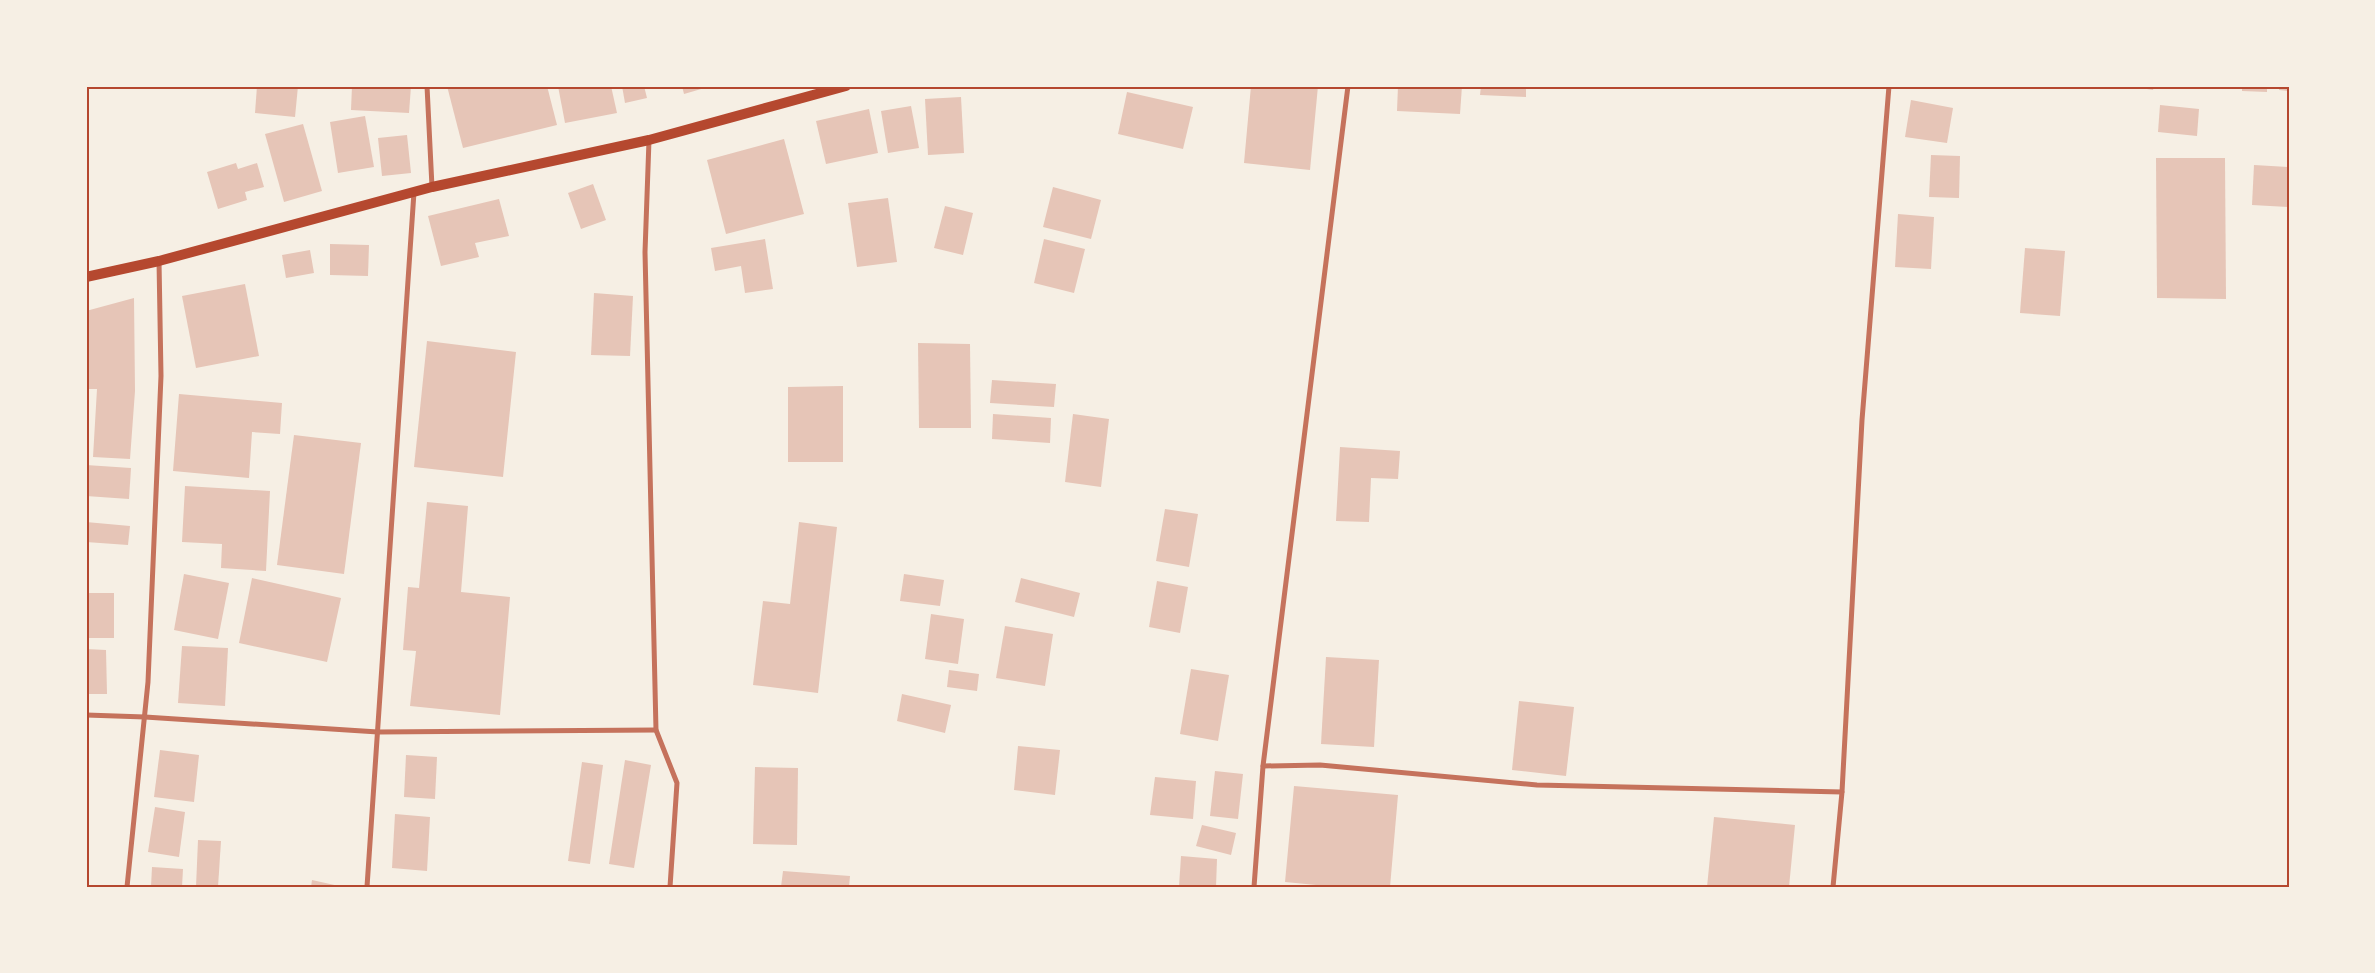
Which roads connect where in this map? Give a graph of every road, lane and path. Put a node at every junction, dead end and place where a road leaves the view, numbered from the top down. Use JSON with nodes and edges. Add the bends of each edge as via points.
{"nodes":[{"id":1,"x":427,"y":86,"type":"edge"},
{"id":2,"x":846,"y":86,"type":"edge"},
{"id":3,"x":1348,"y":86,"type":"edge"},
{"id":4,"x":1889,"y":86,"type":"edge"},
{"id":5,"x":649,"y":140,"type":"junction"},
{"id":6,"x":432,"y":187,"type":"junction"},
{"id":7,"x":414,"y":192,"type":"junction"},
{"id":8,"x":159,"y":261,"type":"junction"},
{"id":9,"x":86,"y":278,"type":"edge"},
{"id":10,"x":86,"y":715,"type":"edge"},
{"id":11,"x":145,"y":717,"type":"junction"},
{"id":12,"x":656,"y":730,"type":"junction"},
{"id":13,"x":378,"y":732,"type":"junction"},
{"id":14,"x":1263,"y":766,"type":"junction"},
{"id":15,"x":1842,"y":792,"type":"junction"},
{"id":16,"x":127,"y":887,"type":"edge"},
{"id":17,"x":367,"y":887,"type":"edge"},
{"id":18,"x":670,"y":887,"type":"edge"},
{"id":19,"x":1254,"y":887,"type":"edge"},
{"id":20,"x":1833,"y":887,"type":"edge"}],
"edges":[{"from":1,"to":6,"type":"street"},
{"from":2,"to":5,"type":"main road"},
{"from":3,"to":14,"type":"street"},
{"from":4,"to":15,"type":"street","via":[[1862,420]]},
{"from":5,"to":6,"type":"main road"},
{"from":5,"to":12,"type":"street","via":[[645,252]]},
{"from":6,"to":7,"type":"main road"},
{"from":7,"to":8,"type":"main road"},
{"from":7,"to":13,"type":"street"},
{"from":8,"to":9,"type":"main road"},
{"from":8,"to":11,"type":"street","via":[[161,376]]},
{"from":10,"to":11,"type":"street"},
{"from":11,"to":13,"type":"street"},
{"from":11,"to":16,"type":"street"},
{"from":12,"to":13,"type":"street"},
{"from":12,"to":18,"type":"street","via":[[677,783]]},
{"from":13,"to":17,"type":"street"},
{"from":14,"to":15,"type":"street","via":[[1320,765],[1537,785]]},
{"from":14,"to":19,"type":"street"},
{"from":15,"to":20,"type":"street"}]}
